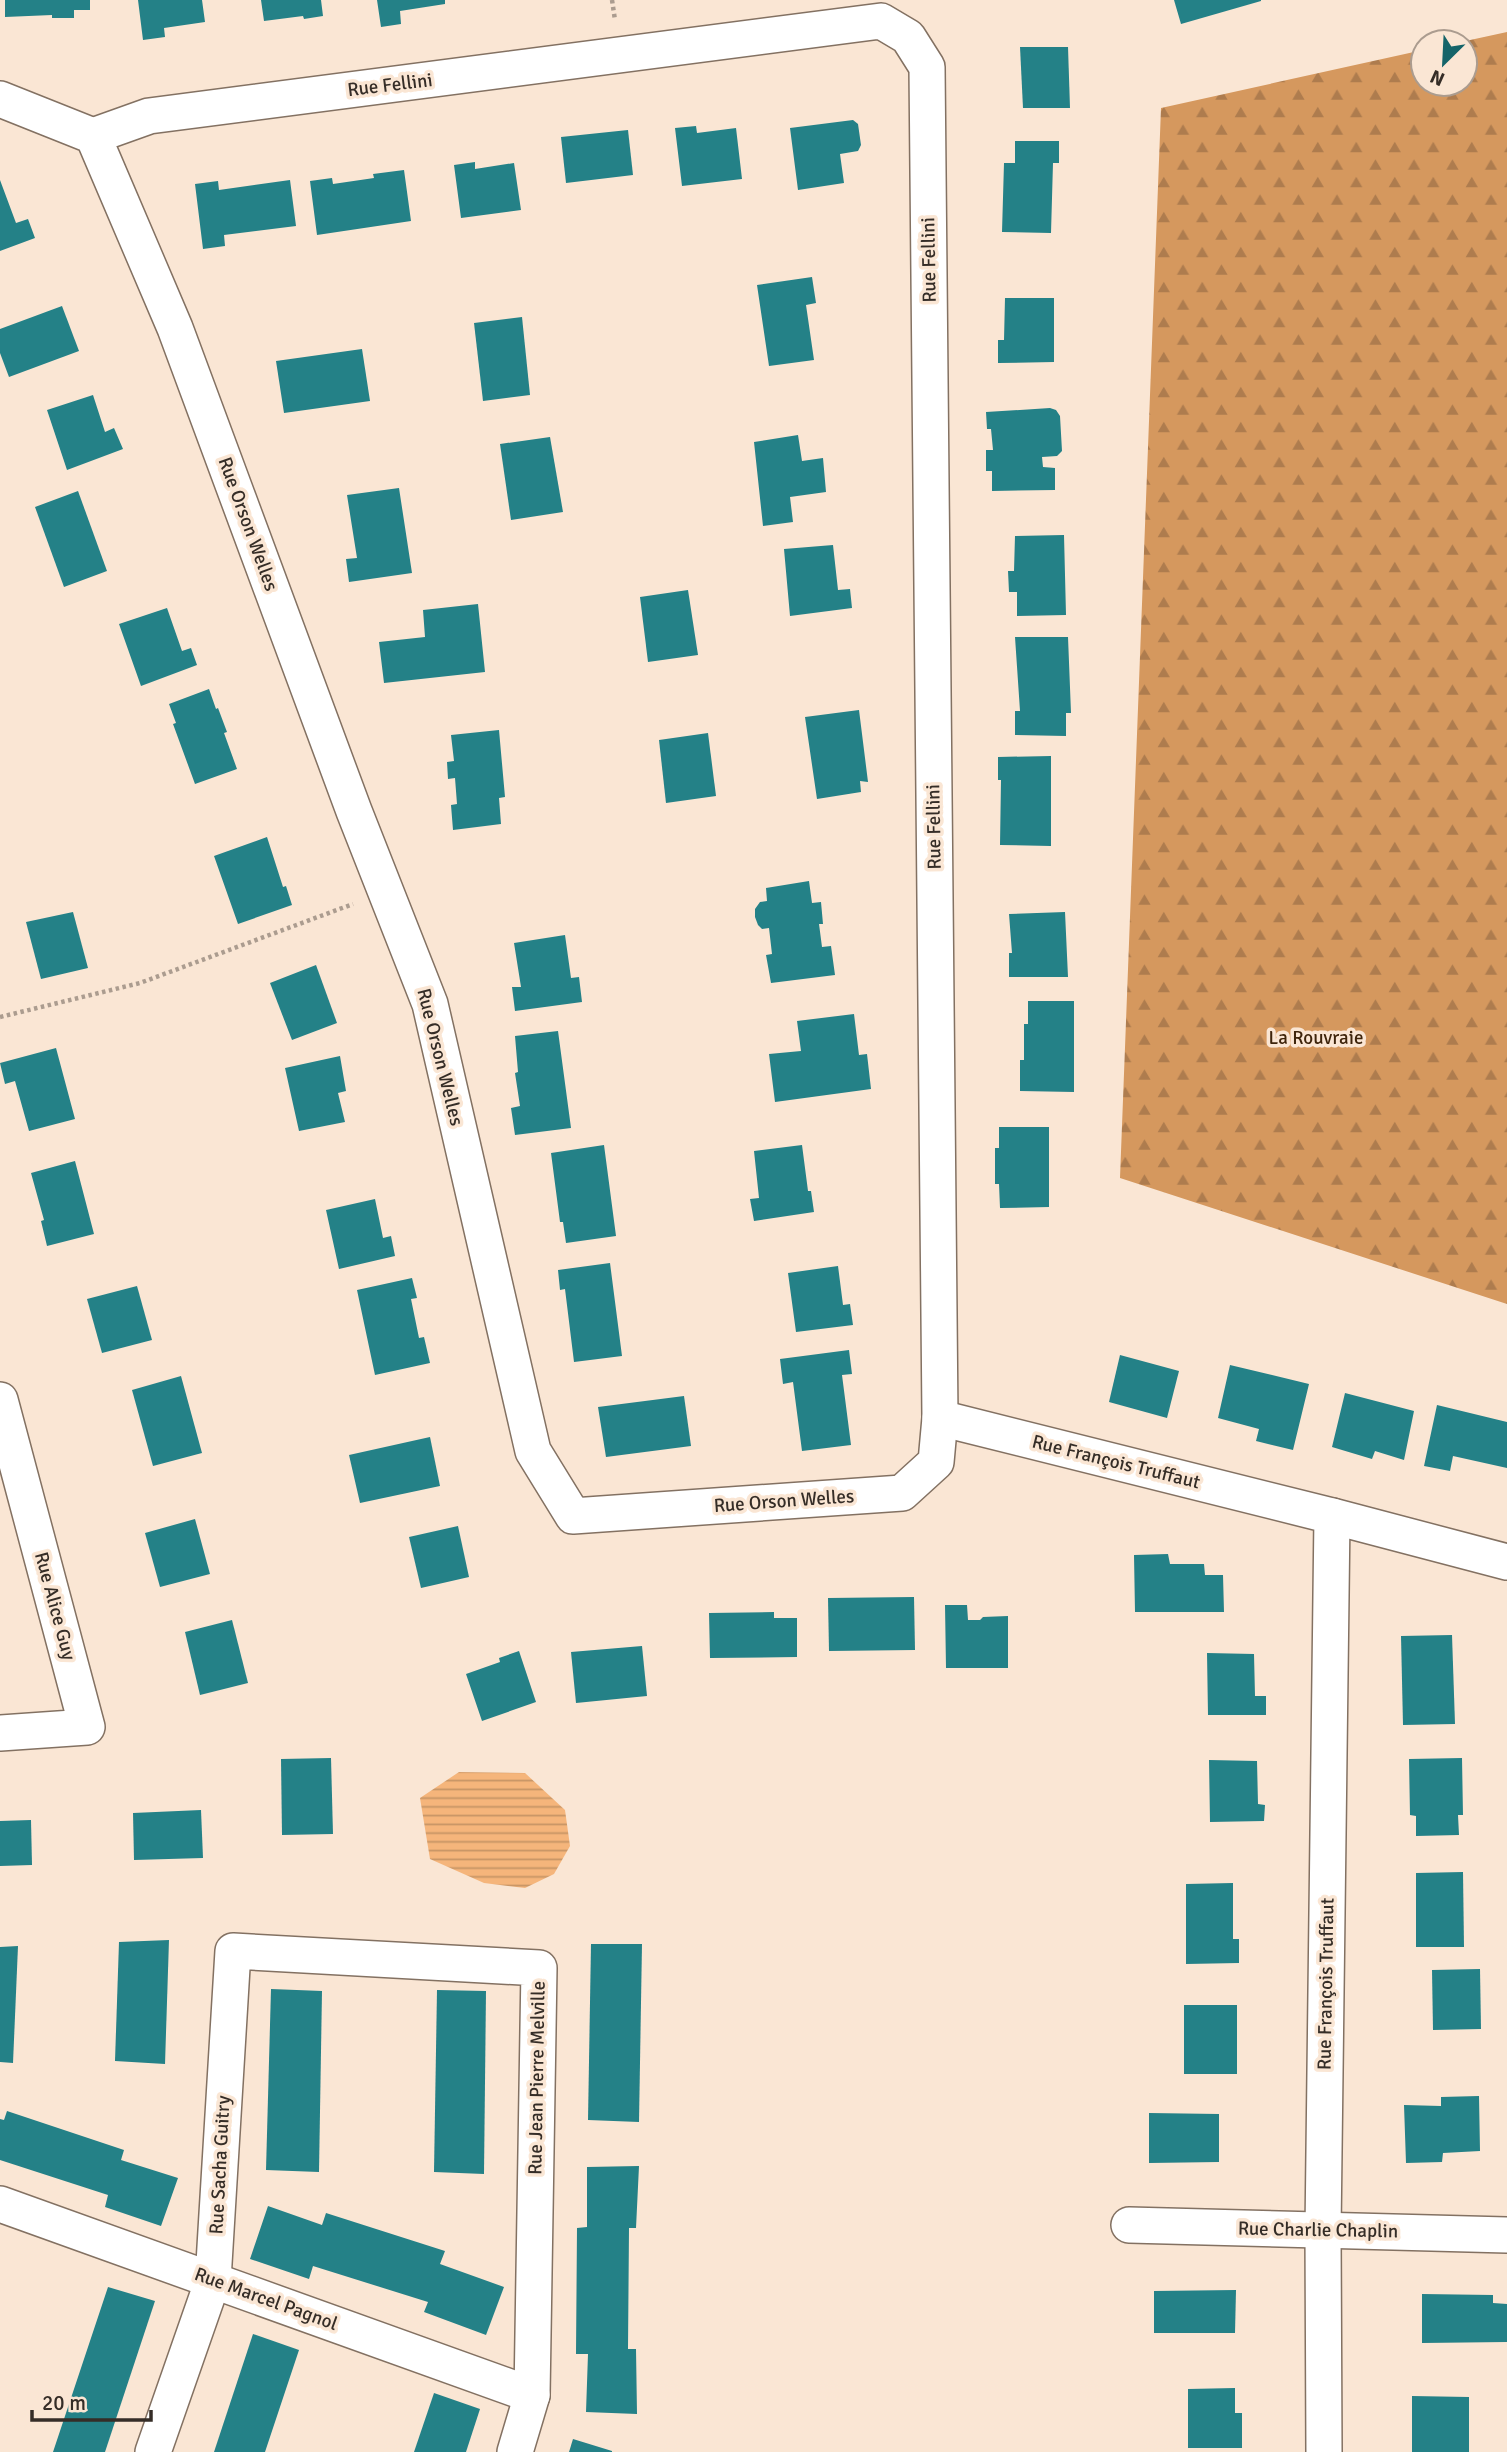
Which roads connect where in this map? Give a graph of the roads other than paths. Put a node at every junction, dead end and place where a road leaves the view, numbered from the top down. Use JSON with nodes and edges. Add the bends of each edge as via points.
{"nodes":[{"id":1,"x":0,"y":99,"type":"edge"},
{"id":2,"x":93,"y":136,"type":"junction"},
{"id":3,"x":0,"y":1401,"type":"edge"},
{"id":4,"x":940,"y":1418,"type":"junction"},
{"id":5,"x":1332,"y":1516,"type":"junction"},
{"id":6,"x":1507,"y":1562,"type":"edge"},
{"id":7,"x":0,"y":1733,"type":"edge"},
{"id":8,"x":233,"y":1951,"type":"joint"},
{"id":9,"x":0,"y":2204,"type":"edge"},
{"id":10,"x":1129,"y":2225,"type":"dead end"},
{"id":11,"x":1323,"y":2231,"type":"junction"},
{"id":12,"x":1507,"y":2235,"type":"edge"},
{"id":13,"x":213,"y":2280,"type":"junction"},
{"id":14,"x":531,"y":2395,"type":"junction"},
{"id":15,"x":153,"y":2452,"type":"edge"},
{"id":16,"x":515,"y":2452,"type":"edge"},
{"id":17,"x":1324,"y":2452,"type":"edge"}],
"edges":[{"from":1,"to":2,"type":"street"},
{"from":2,"to":4,"type":"street","name":"Rue Orson Welles","via":[[175,328],[430,1004],[533,1451],[573,1516],[902,1493],[936,1462]]},
{"from":2,"to":4,"type":"street","name":"Rue Fellini","via":[[149,116],[881,20],[908,37],[927,67]]},
{"from":3,"to":7,"type":"street","name":"Rue Alice Guy","via":[[87,1727]]},
{"from":4,"to":5,"type":"street","name":"Rue François Truffaut"},
{"from":5,"to":6,"type":"street","name":"Rue François Truffaut"},
{"from":5,"to":11,"type":"street","name":"Rue François Truffaut"},
{"from":8,"to":13,"type":"street","name":"Rue Sacha Guitry"},
{"from":8,"to":14,"type":"street","name":"Rue Jean Pierre Melville","via":[[540,1968]]},
{"from":9,"to":13,"type":"street","name":"Rue Marcel Pagnol"},
{"from":10,"to":11,"type":"street","name":"Rue Charlie Chaplin"},
{"from":11,"to":12,"type":"street","name":"Rue Charlie Chaplin"},
{"from":11,"to":17,"type":"street","name":"Rue François Truffaut"},
{"from":13,"to":14,"type":"street","name":"Rue Marcel Pagnol"},
{"from":13,"to":15,"type":"street","name":"Rue Sacha Guitry"},
{"from":14,"to":16,"type":"street","name":"Rue Jean Pierre Melville"}]}
